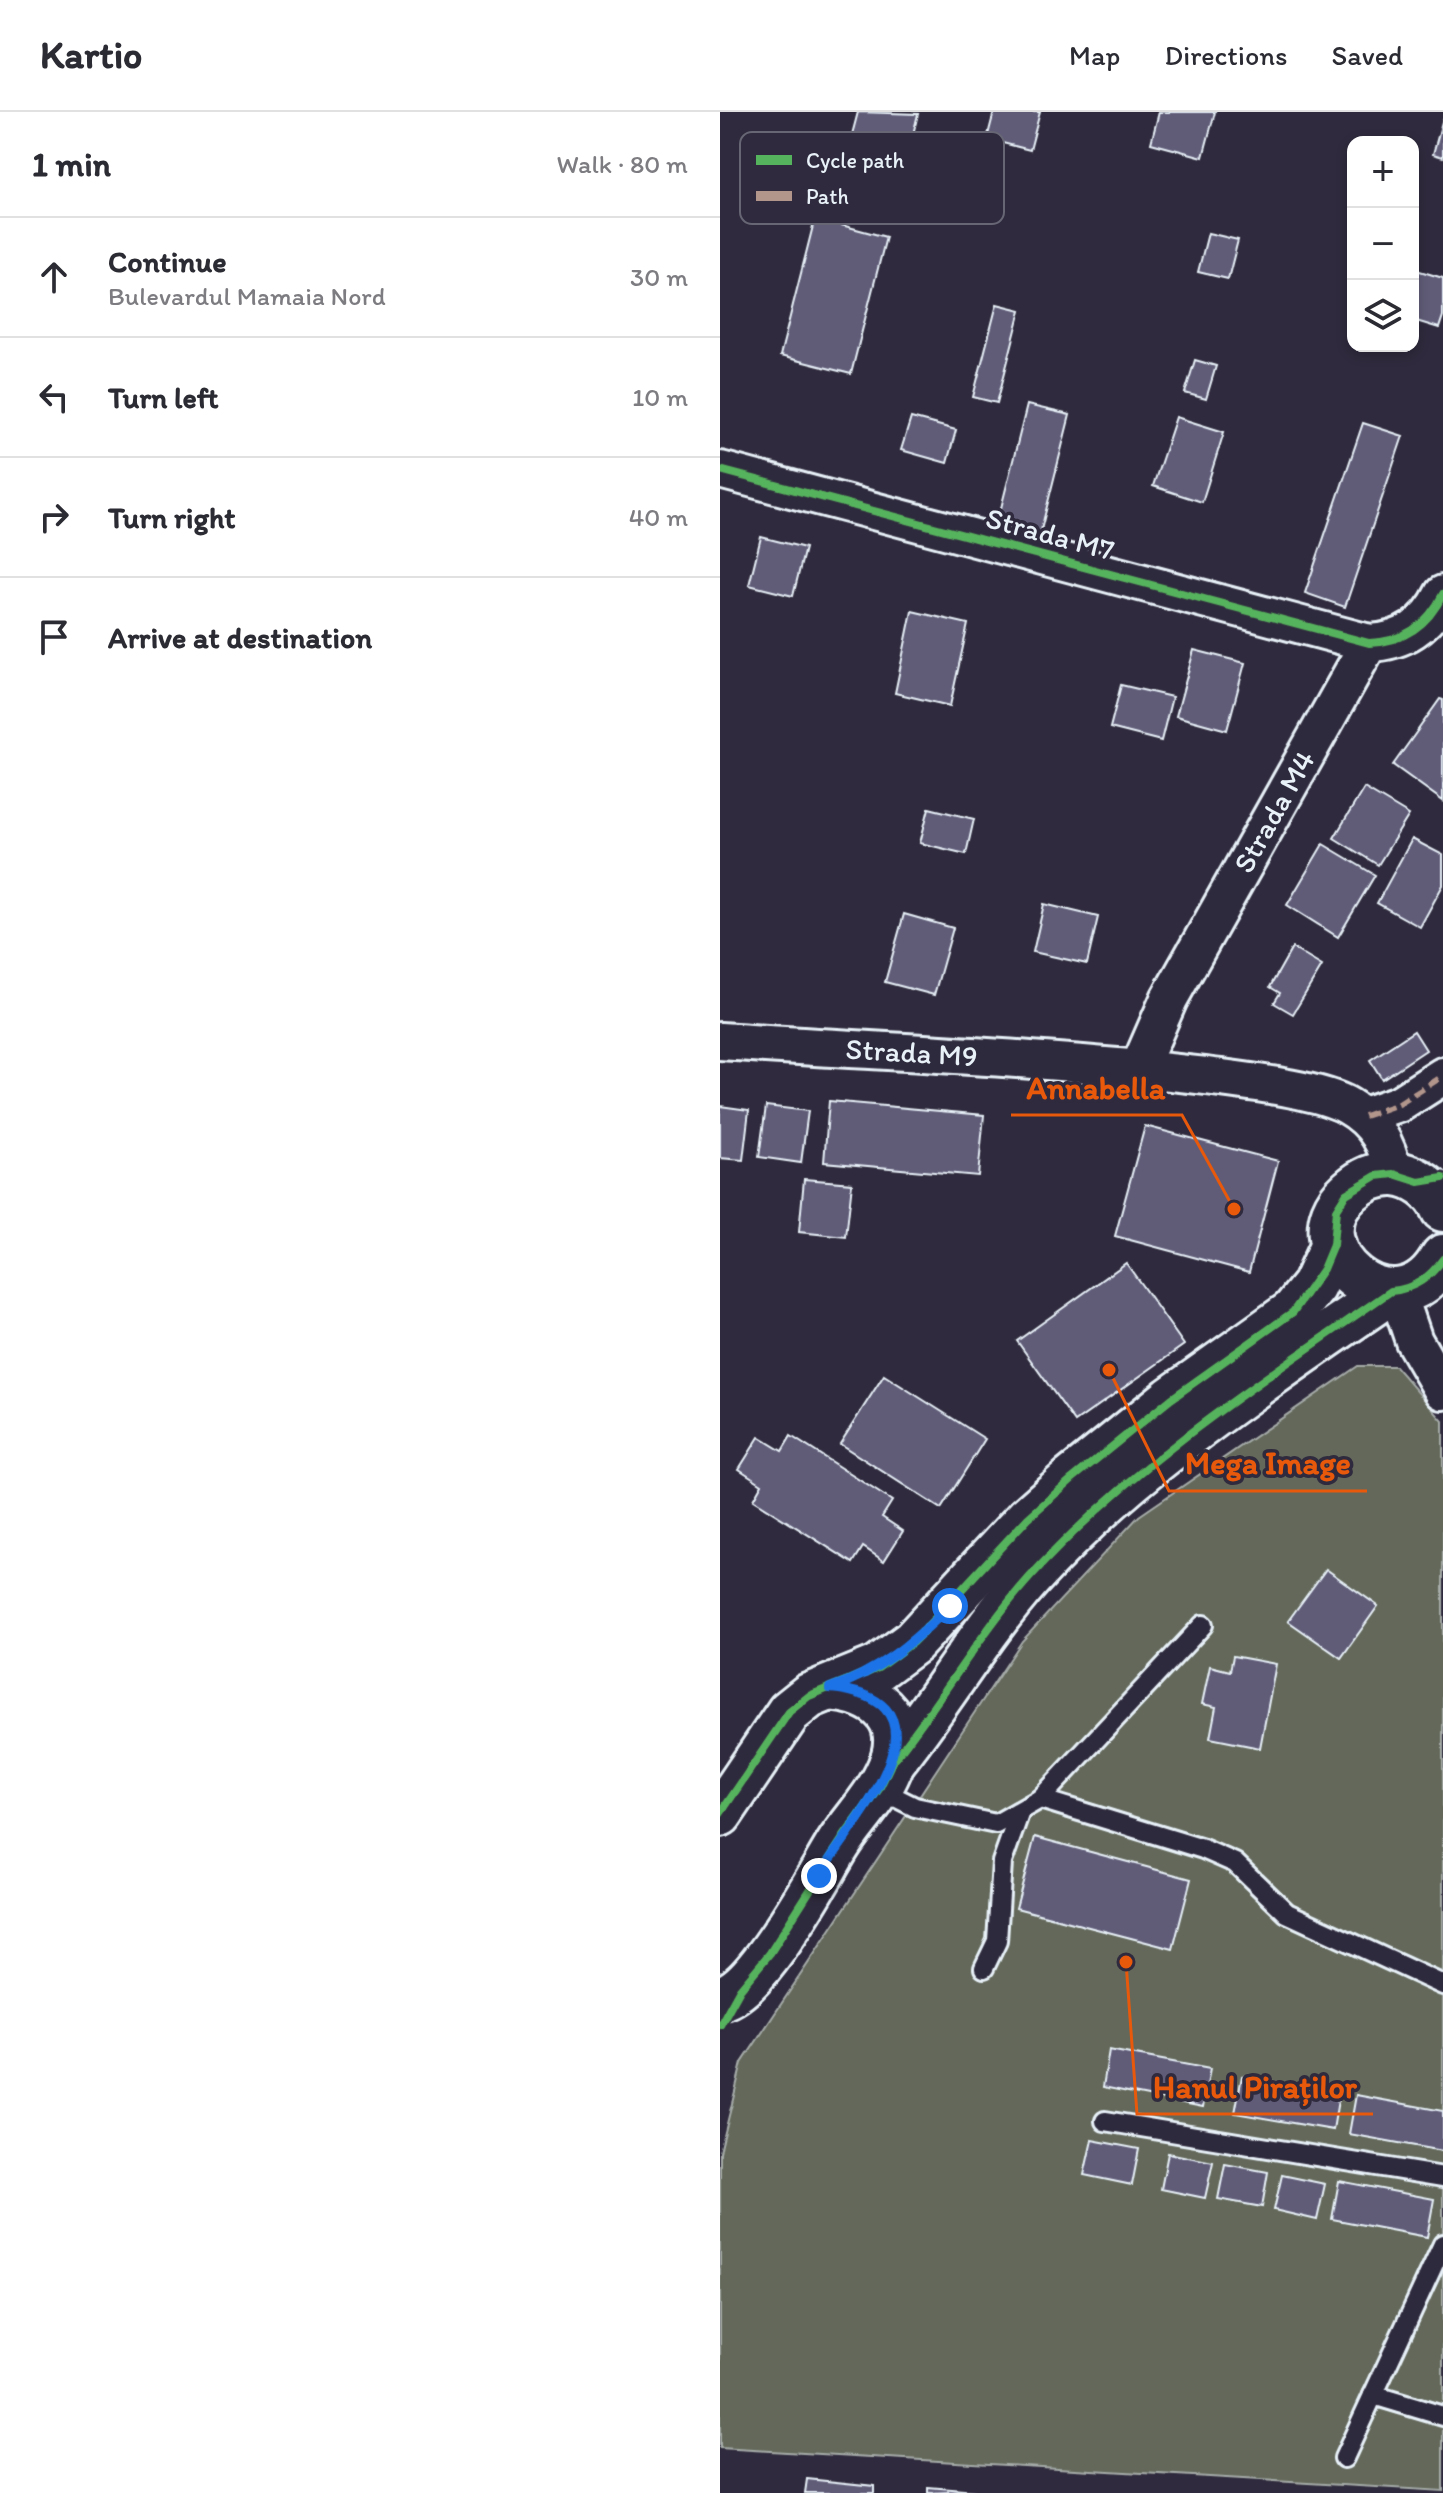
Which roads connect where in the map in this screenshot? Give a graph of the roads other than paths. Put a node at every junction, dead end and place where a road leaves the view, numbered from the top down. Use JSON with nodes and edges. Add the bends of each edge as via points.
{"nodes":[{"id":1,"x":720,"y":470,"type":"edge"},
{"id":2,"x":1443,"y":594,"type":"edge"},
{"id":3,"x":1369,"y":643,"type":"junction"},
{"id":4,"x":720,"y":1041,"type":"edge"},
{"id":5,"x":1139,"y":1068,"type":"junction"},
{"id":6,"x":1443,"y":1076,"type":"edge"},
{"id":7,"x":1364,"y":1116,"type":"junction"},
{"id":8,"x":1425,"y":1186,"type":"edge"},
{"id":9,"x":1333,"y":1245,"type":"junction"},
{"id":10,"x":1443,"y":1258,"type":"edge"},
{"id":11,"x":1394,"y":1291,"type":"junction"},
{"id":12,"x":1443,"y":1391,"type":"edge"},
{"id":13,"x":1203,"y":1625,"type":"dead end"},
{"id":14,"x":830,"y":1688,"type":"junction"},
{"id":15,"x":885,"y":1776,"type":"junction"},
{"id":16,"x":1040,"y":1799,"type":"junction"},
{"id":17,"x":720,"y":1814,"type":"edge"},
{"id":18,"x":1019,"y":1814,"type":"junction"},
{"id":19,"x":984,"y":1968,"type":"dead end"},
{"id":20,"x":1443,"y":1985,"type":"edge"},
{"id":21,"x":727,"y":2004,"type":"edge"},
{"id":22,"x":1105,"y":2121,"type":"dead end"},
{"id":23,"x":1443,"y":2177,"type":"edge"},
{"id":24,"x":1443,"y":2244,"type":"edge"},
{"id":25,"x":1373,"y":2395,"type":"junction"},
{"id":26,"x":1443,"y":2416,"type":"edge"},
{"id":27,"x":1344,"y":2458,"type":"dead end"}],
"edges":[{"from":1,"to":3,"type":"street","name":"Strada M7"},
{"from":2,"to":3,"type":"street","via":[[1408,635],[1389,643]]},
{"from":3,"to":5,"type":"street","name":"Strada M4","via":[[1169,999]]},
{"from":4,"to":5,"type":"street","name":"Strada M9"},
{"from":5,"to":7,"type":"street","name":"Strada M9","via":[[1247,1081],[1345,1104]]},
{"from":6,"to":7,"type":"street","via":[[1399,1104]]},
{"from":7,"to":8,"type":"street"},
{"from":8,"to":9,"type":"main road","via":[[1376,1176],[1346,1194],[1332,1227]]},
{"from":9,"to":11,"type":"main road","via":[[1348,1273],[1375,1290]]},
{"from":9,"to":14,"type":"main road","via":[[1305,1299],[1072,1479],[1028,1518],[913,1642],[878,1668]]},
{"from":10,"to":11,"type":"main road","via":[[1427,1278]]},
{"from":11,"to":12,"type":"street","via":[[1414,1341]]},
{"from":11,"to":15,"type":"main road","via":[[1216,1415],[1084,1521],[1028,1579]]},
{"from":13,"to":16,"type":"lane"},
{"from":14,"to":15,"type":"main road","via":[[871,1697],[884,1707],[893,1725]]},
{"from":14,"to":17,"type":"main road","via":[[789,1712]]},
{"from":15,"to":18,"type":"lane","via":[[915,1807],[996,1824]]},
{"from":15,"to":21,"type":"main road","via":[[770,1953]]},
{"from":16,"to":18,"type":"lane"},
{"from":16,"to":20,"type":"lane","via":[[1235,1863],[1287,1913]]},
{"from":18,"to":19,"type":"lane","via":[[1002,1862],[997,1941]]},
{"from":22,"to":23,"type":"lane"},
{"from":24,"to":25,"type":"lane"},
{"from":25,"to":26,"type":"lane"},
{"from":25,"to":27,"type":"lane"}]}
